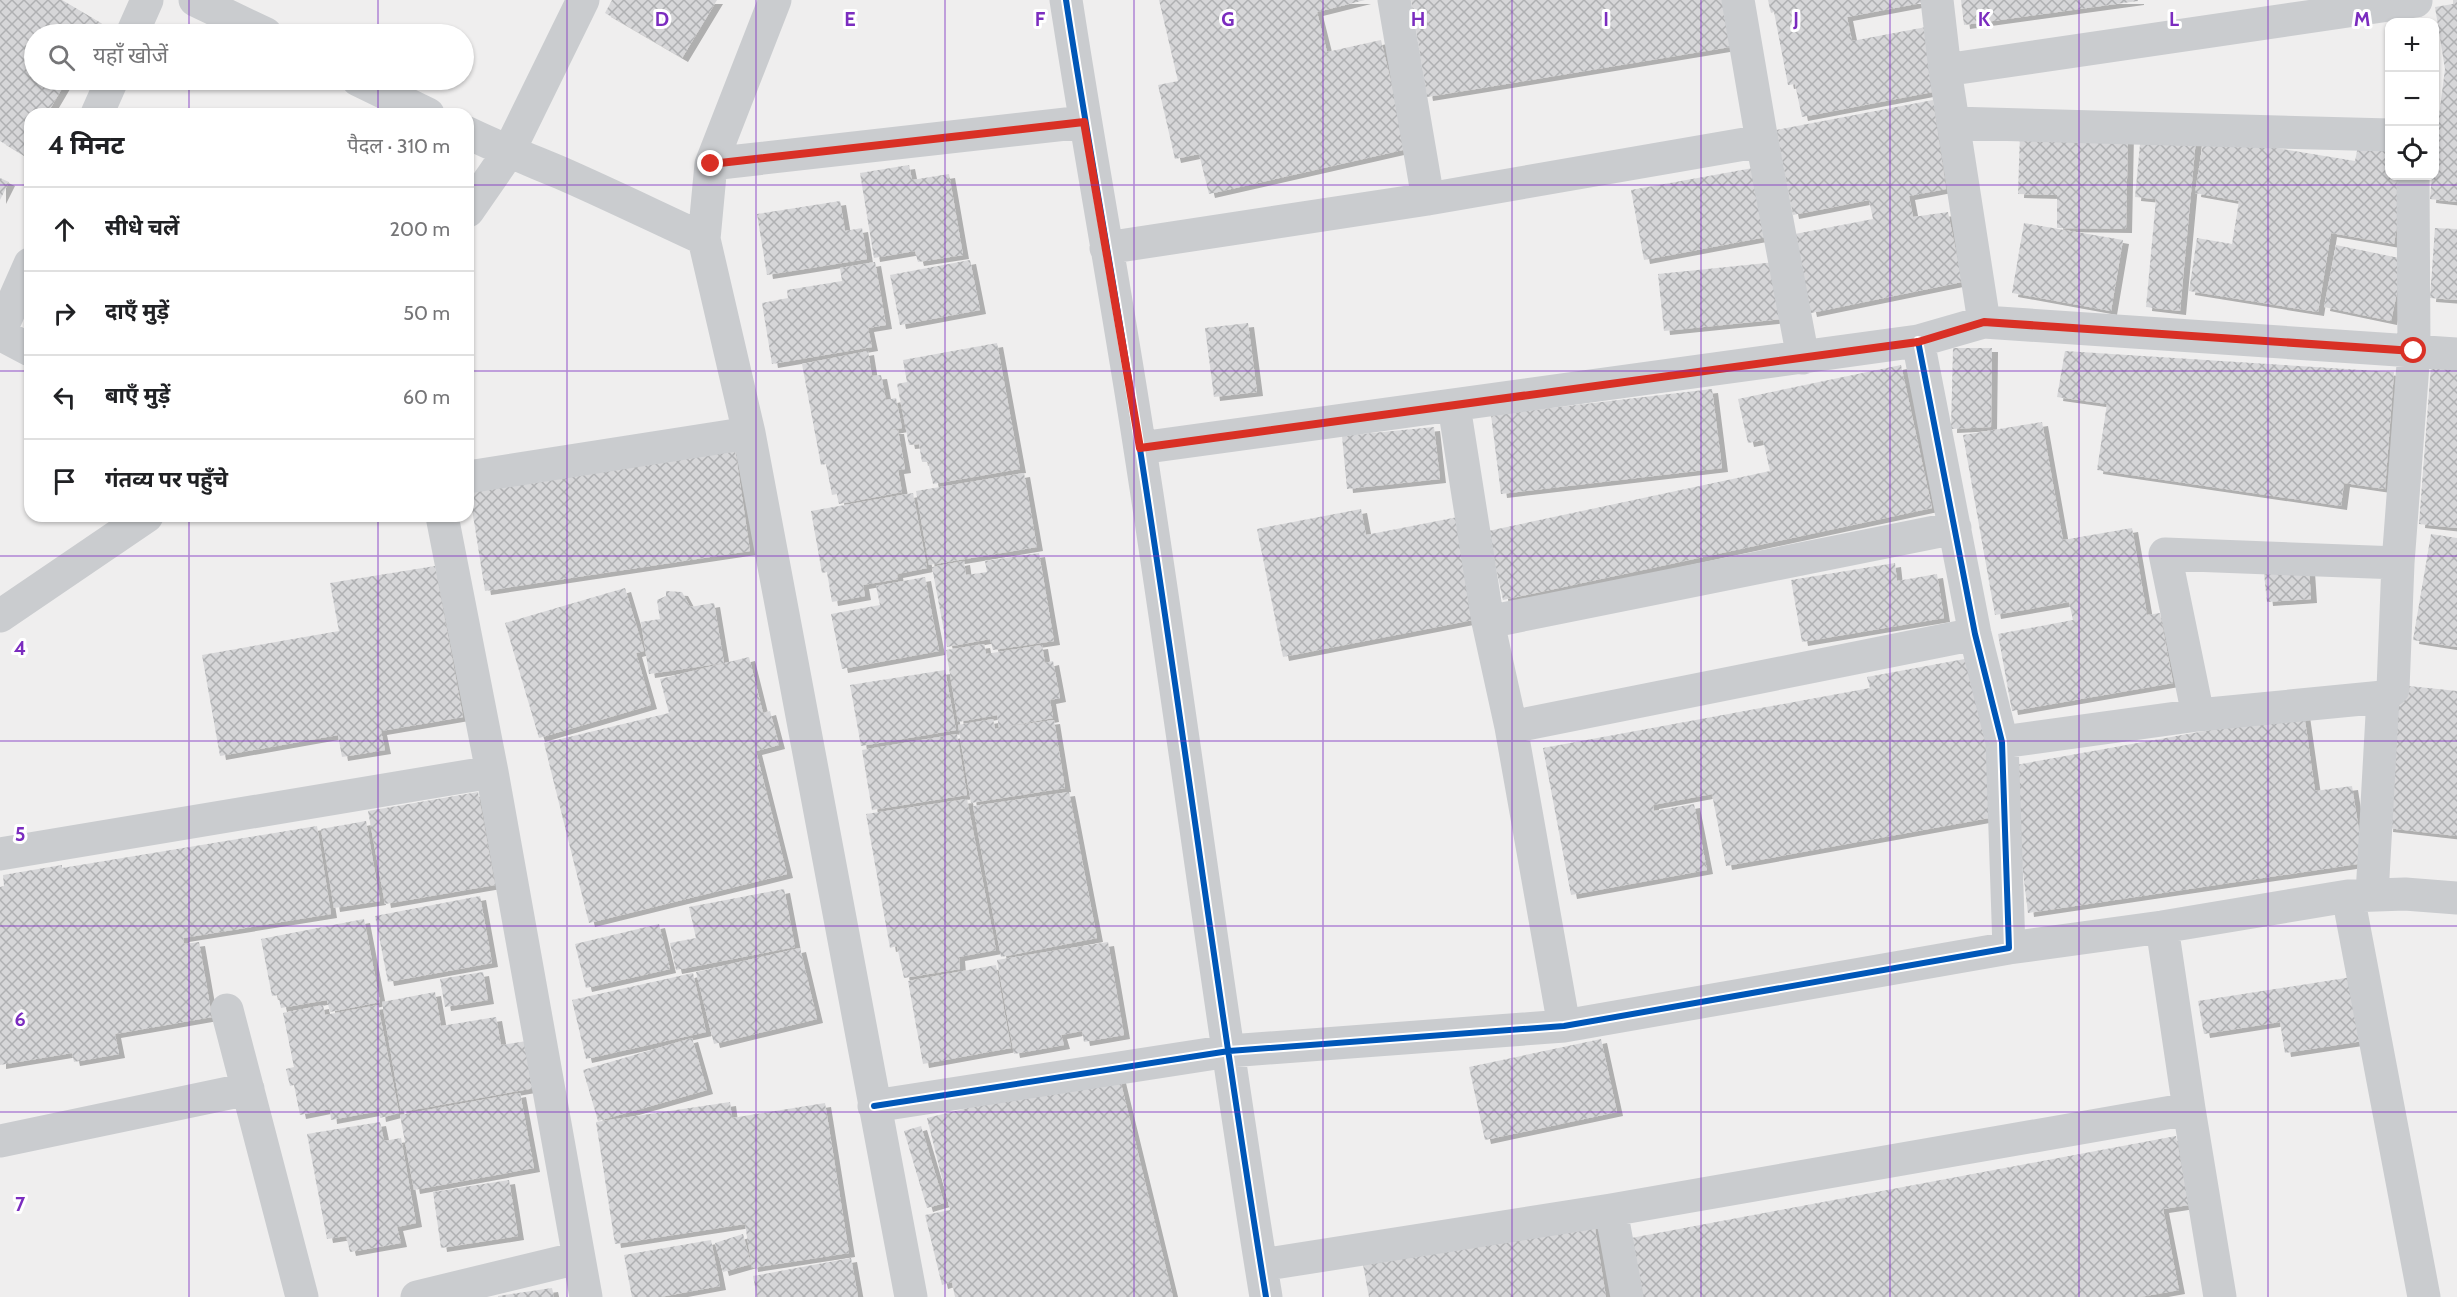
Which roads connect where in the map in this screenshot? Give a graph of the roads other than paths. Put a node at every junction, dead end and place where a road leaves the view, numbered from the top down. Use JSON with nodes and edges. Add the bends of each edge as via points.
{"nodes":[{"id":1,"x":147,"y":0,"type":"edge"},
{"id":2,"x":195,"y":0,"type":"edge"},
{"id":3,"x":583,"y":0,"type":"edge"},
{"id":4,"x":775,"y":0,"type":"edge"},
{"id":5,"x":1066,"y":0,"type":"edge"},
{"id":6,"x":1394,"y":0,"type":"edge"},
{"id":7,"x":1738,"y":0,"type":"edge"},
{"id":8,"x":1937,"y":0,"type":"edge"},
{"id":9,"x":2416,"y":0,"type":"edge"},
{"id":10,"x":2416,"y":18,"type":"edge"},
{"id":11,"x":136,"y":24,"type":"edge"},
{"id":12,"x":245,"y":24,"type":"edge"},
{"id":13,"x":1945,"y":70,"type":"junction"},
{"id":14,"x":108,"y":90,"type":"edge"},
{"id":15,"x":379,"y":90,"type":"edge"},
{"id":16,"x":100,"y":108,"type":"edge"},
{"id":17,"x":416,"y":108,"type":"edge"},
{"id":18,"x":1084,"y":122,"type":"junction"},
{"id":19,"x":1953,"y":123,"type":"junction"},
{"id":20,"x":2385,"y":135,"type":"edge"},
{"id":21,"x":474,"y":136,"type":"edge"},
{"id":22,"x":1762,"y":141,"type":"junction"},
{"id":23,"x":519,"y":156,"type":"junction"},
{"id":24,"x":711,"y":164,"type":"junction"},
{"id":25,"x":2413,"y":180,"type":"edge"},
{"id":26,"x":1428,"y":199,"type":"junction"},
{"id":27,"x":474,"y":205,"type":"edge"},
{"id":28,"x":704,"y":239,"type":"junction"},
{"id":29,"x":1106,"y":248,"type":"junction"},
{"id":30,"x":24,"y":278,"type":"edge"},
{"id":31,"x":1984,"y":322,"type":"junction"},
{"id":32,"x":0,"y":333,"type":"edge"},
{"id":33,"x":1918,"y":342,"type":"junction"},
{"id":34,"x":24,"y":347,"type":"edge"},
{"id":35,"x":2414,"y":351,"type":"junction"},
{"id":36,"x":2457,"y":354,"type":"edge"},
{"id":37,"x":1803,"y":358,"type":"junction"},
{"id":38,"x":1454,"y":406,"type":"junction"},
{"id":39,"x":749,"y":433,"type":"junction"},
{"id":40,"x":1140,"y":448,"type":"junction"},
{"id":41,"x":474,"y":476,"type":"edge"},
{"id":42,"x":138,"y":522,"type":"edge"},
{"id":43,"x":443,"y":522,"type":"edge"},
{"id":44,"x":1955,"y":528,"type":"junction"},
{"id":45,"x":2398,"y":563,"type":"junction"},
{"id":46,"x":0,"y":616,"type":"edge"},
{"id":47,"x":1488,"y":622,"type":"junction"},
{"id":48,"x":1975,"y":634,"type":"junction"},
{"id":49,"x":2383,"y":697,"type":"junction"},
{"id":50,"x":2198,"y":715,"type":"junction"},
{"id":51,"x":1511,"y":727,"type":"junction"},
{"id":52,"x":2002,"y":742,"type":"junction"},
{"id":53,"x":492,"y":772,"type":"junction"},
{"id":54,"x":0,"y":854,"type":"edge"},
{"id":55,"x":2360,"y":896,"type":"junction"},
{"id":56,"x":2457,"y":898,"type":"edge"},
{"id":57,"x":2162,"y":927,"type":"junction"},
{"id":58,"x":2009,"y":948,"type":"junction"},
{"id":59,"x":227,"y":1010,"type":"dead end"},
{"id":60,"x":1564,"y":1026,"type":"junction"},
{"id":61,"x":1229,"y":1051,"type":"junction"},
{"id":62,"x":248,"y":1089,"type":"junction"},
{"id":63,"x":874,"y":1106,"type":"junction"},
{"id":64,"x":2189,"y":1109,"type":"junction"},
{"id":65,"x":0,"y":1141,"type":"edge"},
{"id":66,"x":1611,"y":1210,"type":"junction"},
{"id":67,"x":578,"y":1258,"type":"junction"},
{"id":68,"x":1261,"y":1265,"type":"junction"},
{"id":69,"x":302,"y":1297,"type":"edge"},
{"id":70,"x":417,"y":1297,"type":"edge"},
{"id":71,"x":586,"y":1297,"type":"edge"},
{"id":72,"x":911,"y":1297,"type":"edge"},
{"id":73,"x":1266,"y":1297,"type":"edge"},
{"id":74,"x":1627,"y":1297,"type":"edge"},
{"id":75,"x":2220,"y":1297,"type":"edge"},
{"id":76,"x":2424,"y":1297,"type":"edge"}],
"edges":[{"from":1,"to":11,"type":"street"},
{"from":2,"to":12,"type":"street"},
{"from":3,"to":23,"type":"street"},
{"from":4,"to":24,"type":"street"},
{"from":5,"to":18,"type":"street"},
{"from":6,"to":26,"type":"street"},
{"from":7,"to":22,"type":"street"},
{"from":8,"to":13,"type":"street"},
{"from":9,"to":10,"type":"street"},
{"from":9,"to":13,"type":"street"},
{"from":13,"to":19,"type":"street"},
{"from":14,"to":16,"type":"street"},
{"from":15,"to":17,"type":"street"},
{"from":18,"to":24,"type":"street"},
{"from":18,"to":29,"type":"street"},
{"from":19,"to":20,"type":"street"},
{"from":19,"to":31,"type":"street"},
{"from":21,"to":23,"type":"street"},
{"from":22,"to":26,"type":"street"},
{"from":22,"to":37,"type":"street"},
{"from":23,"to":27,"type":"street"},
{"from":23,"to":28,"type":"street"},
{"from":24,"to":28,"type":"street"},
{"from":25,"to":35,"type":"street"},
{"from":26,"to":29,"type":"street"},
{"from":28,"to":39,"type":"street"},
{"from":29,"to":40,"type":"street"},
{"from":30,"to":32,"type":"street"},
{"from":31,"to":33,"type":"street"},
{"from":31,"to":35,"type":"street"},
{"from":32,"to":34,"type":"street"},
{"from":33,"to":37,"type":"street"},
{"from":33,"to":44,"type":"street"},
{"from":35,"to":36,"type":"street"},
{"from":35,"to":45,"type":"street"},
{"from":37,"to":38,"type":"street"},
{"from":38,"to":40,"type":"street"},
{"from":38,"to":47,"type":"street"},
{"from":39,"to":41,"type":"street"},
{"from":39,"to":63,"type":"street"},
{"from":40,"to":61,"type":"street"},
{"from":42,"to":46,"type":"street"},
{"from":43,"to":53,"type":"street"},
{"from":44,"to":47,"type":"street"},
{"from":44,"to":48,"type":"street"},
{"from":45,"to":49,"type":"street","via":[[2393,689]]},
{"from":45,"to":50,"type":"street","via":[[2165,554]]},
{"from":47,"to":51,"type":"street"},
{"from":48,"to":51,"type":"street"},
{"from":48,"to":52,"type":"street"},
{"from":49,"to":50,"type":"street"},
{"from":49,"to":55,"type":"street"},
{"from":50,"to":52,"type":"street"},
{"from":51,"to":60,"type":"street"},
{"from":52,"to":58,"type":"street"},
{"from":53,"to":54,"type":"street"},
{"from":53,"to":67,"type":"street"},
{"from":55,"to":56,"type":"street"},
{"from":55,"to":57,"type":"street"},
{"from":55,"to":76,"type":"street"},
{"from":57,"to":58,"type":"street"},
{"from":57,"to":64,"type":"street"},
{"from":58,"to":60,"type":"street"},
{"from":59,"to":62,"type":"street"},
{"from":60,"to":61,"type":"street"},
{"from":61,"to":63,"type":"street"},
{"from":61,"to":68,"type":"street"},
{"from":62,"to":65,"type":"street"},
{"from":62,"to":69,"type":"street"},
{"from":63,"to":72,"type":"street"},
{"from":64,"to":66,"type":"street"},
{"from":64,"to":75,"type":"street"},
{"from":66,"to":68,"type":"street"},
{"from":66,"to":74,"type":"street"},
{"from":67,"to":70,"type":"street"},
{"from":67,"to":71,"type":"street"},
{"from":68,"to":73,"type":"street"}]}
